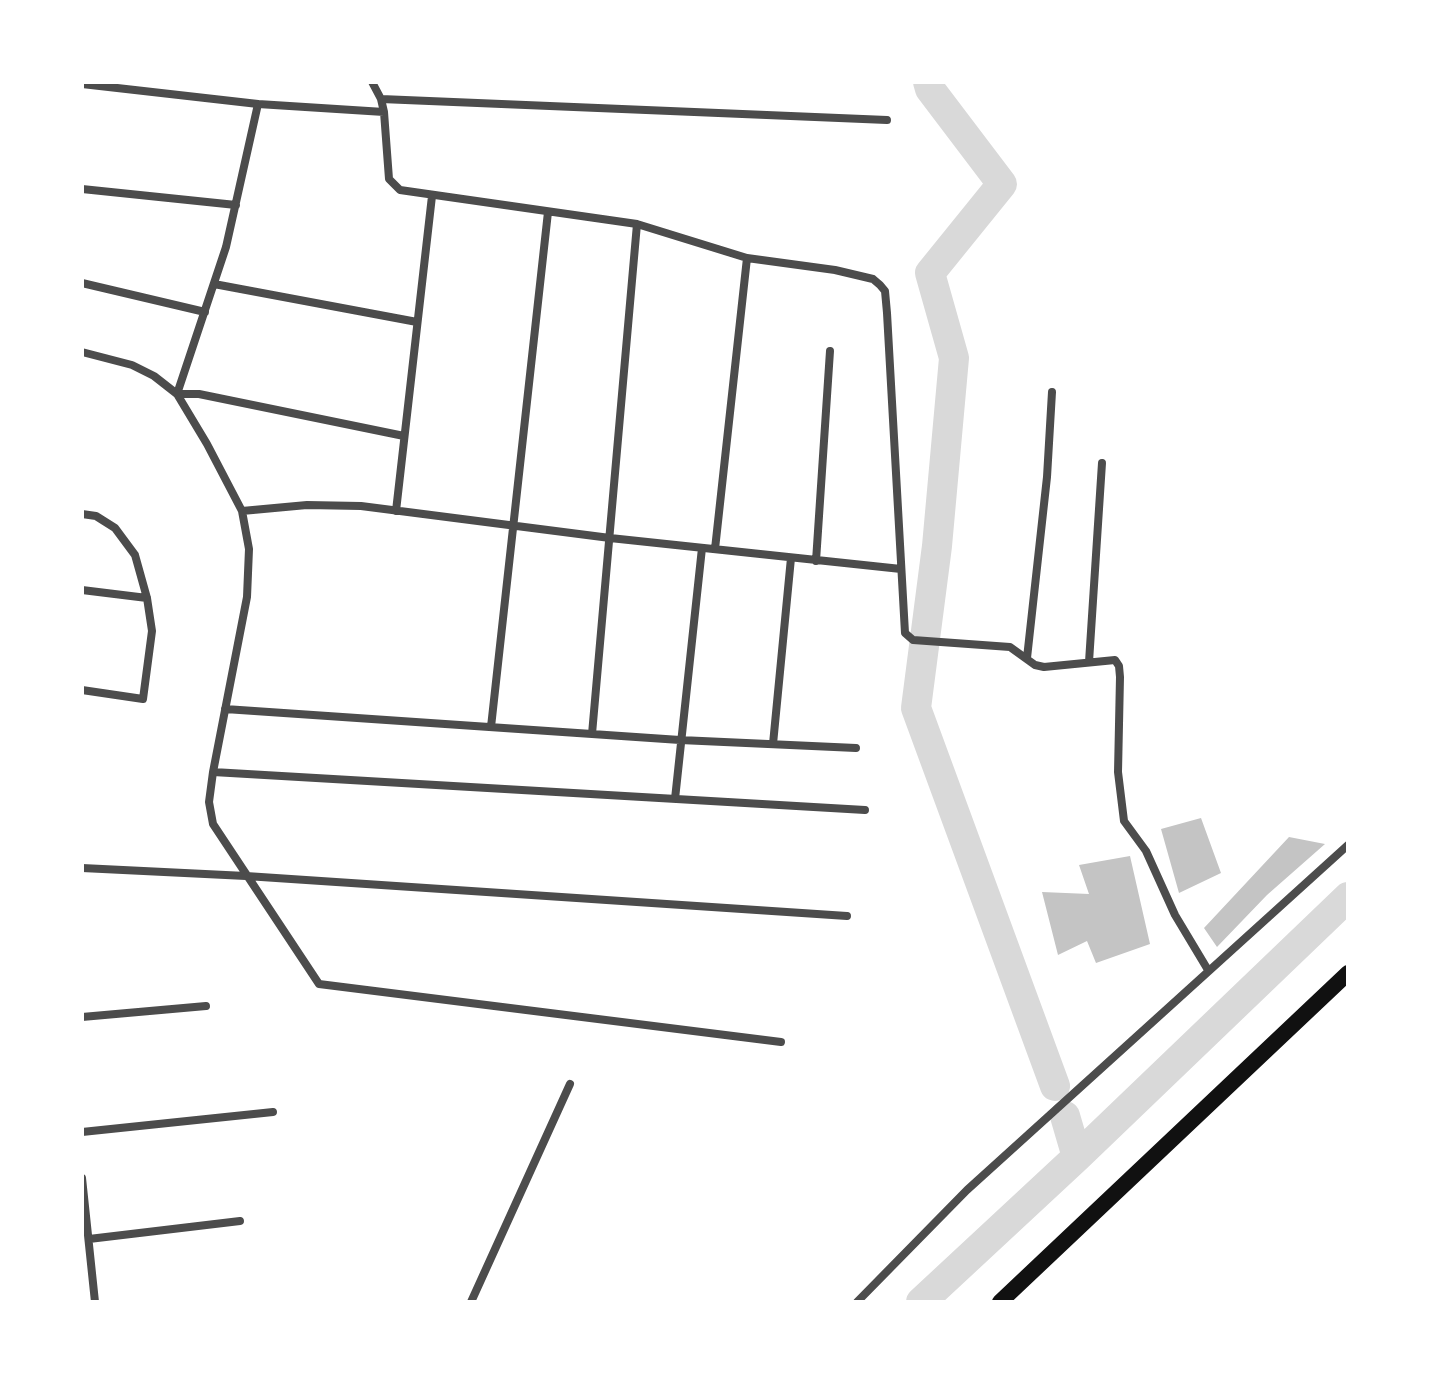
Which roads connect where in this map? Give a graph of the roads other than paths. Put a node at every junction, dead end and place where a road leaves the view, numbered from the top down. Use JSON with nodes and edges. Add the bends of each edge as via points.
{"nodes":[{"id":1,"x":372,"y":82,"type":"edge"},
{"id":2,"x":82,"y":84,"type":"edge"},
{"id":3,"x":381,"y":99,"type":"junction"},
{"id":4,"x":258,"y":104,"type":"junction"},
{"id":5,"x":384,"y":112,"type":"junction"},
{"id":6,"x":887,"y":120,"type":"dead end"},
{"id":7,"x":82,"y":189,"type":"edge"},
{"id":8,"x":432,"y":196,"type":"junction"},
{"id":9,"x":236,"y":205,"type":"junction"},
{"id":10,"x":548,"y":212,"type":"junction"},
{"id":11,"x":637,"y":224,"type":"junction"},
{"id":12,"x":747,"y":258,"type":"junction"},
{"id":13,"x":82,"y":283,"type":"edge"},
{"id":14,"x":214,"y":284,"type":"junction"},
{"id":15,"x":205,"y":312,"type":"junction"},
{"id":16,"x":417,"y":322,"type":"junction"},
{"id":17,"x":830,"y":351,"type":"dead end"},
{"id":18,"x":82,"y":352,"type":"edge"},
{"id":19,"x":1052,"y":392,"type":"dead end"},
{"id":20,"x":177,"y":394,"type":"junction"},
{"id":21,"x":404,"y":436,"type":"junction"},
{"id":22,"x":1102,"y":463,"type":"dead end"},
{"id":23,"x":242,"y":511,"type":"junction"},
{"id":24,"x":396,"y":511,"type":"junction"},
{"id":25,"x":82,"y":514,"type":"edge"},
{"id":26,"x":512,"y":525,"type":"junction"},
{"id":27,"x":610,"y":538,"type":"junction"},
{"id":28,"x":702,"y":548,"type":"junction"},
{"id":29,"x":715,"y":549,"type":"junction"},
{"id":30,"x":791,"y":558,"type":"junction"},
{"id":31,"x":816,"y":561,"type":"junction"},
{"id":32,"x":901,"y":569,"type":"junction"},
{"id":33,"x":82,"y":590,"type":"edge"},
{"id":34,"x":147,"y":598,"type":"junction"},
{"id":35,"x":1027,"y":658,"type":"junction"},
{"id":36,"x":1089,"y":662,"type":"junction"},
{"id":37,"x":82,"y":690,"type":"edge"},
{"id":38,"x":225,"y":709,"type":"junction"},
{"id":39,"x":491,"y":727,"type":"junction"},
{"id":40,"x":592,"y":734,"type":"junction"},
{"id":41,"x":680,"y":740,"type":"junction"},
{"id":42,"x":773,"y":744,"type":"junction"},
{"id":43,"x":856,"y":748,"type":"dead end"},
{"id":44,"x":213,"y":772,"type":"junction"},
{"id":45,"x":675,"y":799,"type":"junction"},
{"id":46,"x":865,"y":810,"type":"dead end"},
{"id":47,"x":1348,"y":845,"type":"edge"},
{"id":48,"x":82,"y":868,"type":"edge"},
{"id":49,"x":246,"y":876,"type":"junction"},
{"id":50,"x":847,"y":916,"type":"dead end"},
{"id":51,"x":1208,"y":970,"type":"junction"},
{"id":52,"x":1348,"y":973,"type":"edge"},
{"id":53,"x":206,"y":1006,"type":"dead end"},
{"id":54,"x":82,"y":1017,"type":"edge"},
{"id":55,"x":781,"y":1042,"type":"dead end"},
{"id":56,"x":570,"y":1084,"type":"dead end"},
{"id":57,"x":273,"y":1112,"type":"dead end"},
{"id":58,"x":82,"y":1132,"type":"edge"},
{"id":59,"x":82,"y":1178,"type":"edge"},
{"id":60,"x":240,"y":1221,"type":"dead end"},
{"id":61,"x":89,"y":1239,"type":"junction"},
{"id":62,"x":87,"y":1260,"type":"edge"},
{"id":63,"x":95,"y":1302,"type":"edge"},
{"id":64,"x":471,"y":1302,"type":"edge"},
{"id":65,"x":857,"y":1302,"type":"edge"},
{"id":66,"x":1000,"y":1302,"type":"edge"}],
"edges":[{"from":1,"to":3,"type":"street"},
{"from":2,"to":4,"type":"street"},
{"from":3,"to":5,"type":"street"},
{"from":3,"to":6,"type":"street"},
{"from":4,"to":5,"type":"street"},
{"from":4,"to":9,"type":"street"},
{"from":5,"to":8,"type":"street","via":[[389,179],[400,190]]},
{"from":7,"to":9,"type":"street"},
{"from":8,"to":10,"type":"street"},
{"from":8,"to":16,"type":"street"},
{"from":9,"to":14,"type":"street"},
{"from":10,"to":11,"type":"street"},
{"from":10,"to":26,"type":"street"},
{"from":11,"to":12,"type":"street"},
{"from":11,"to":27,"type":"street"},
{"from":12,"to":29,"type":"street"},
{"from":12,"to":32,"type":"street","via":[[873,279],[885,291]]},
{"from":13,"to":15,"type":"street"},
{"from":14,"to":15,"type":"street"},
{"from":14,"to":16,"type":"street"},
{"from":15,"to":20,"type":"street"},
{"from":16,"to":21,"type":"street"},
{"from":17,"to":31,"type":"street"},
{"from":18,"to":20,"type":"street","via":[[132,365]]},
{"from":19,"to":35,"type":"street"},
{"from":20,"to":21,"type":"street","via":[[199,394]]},
{"from":20,"to":23,"type":"street"},
{"from":21,"to":24,"type":"street"},
{"from":22,"to":36,"type":"street"},
{"from":23,"to":24,"type":"street","via":[[307,505]]},
{"from":23,"to":38,"type":"street","via":[[249,549],[247,597]]},
{"from":24,"to":26,"type":"street"},
{"from":25,"to":34,"type":"street","via":[[115,528],[135,555]]},
{"from":26,"to":27,"type":"street"},
{"from":26,"to":39,"type":"street"},
{"from":27,"to":28,"type":"street"},
{"from":27,"to":40,"type":"street"},
{"from":28,"to":29,"type":"street"},
{"from":28,"to":41,"type":"street"},
{"from":29,"to":30,"type":"street"},
{"from":30,"to":31,"type":"street"},
{"from":30,"to":42,"type":"street"},
{"from":31,"to":32,"type":"street"},
{"from":32,"to":35,"type":"street","via":[[905,633],[913,640],[1010,647]]},
{"from":33,"to":34,"type":"street"},
{"from":34,"to":37,"type":"street","via":[[152,631],[143,699]]},
{"from":35,"to":36,"type":"street","via":[[1044,667]]},
{"from":36,"to":51,"type":"street","via":[[1115,660],[1119,666],[1118,772],[1124,821],[1146,851]]},
{"from":38,"to":39,"type":"street"},
{"from":38,"to":44,"type":"street"},
{"from":39,"to":40,"type":"street"},
{"from":40,"to":41,"type":"street"},
{"from":41,"to":42,"type":"street"},
{"from":41,"to":45,"type":"street"},
{"from":42,"to":43,"type":"street"},
{"from":44,"to":45,"type":"street"},
{"from":44,"to":49,"type":"street","via":[[213,824]]},
{"from":45,"to":46,"type":"street"},
{"from":47,"to":51,"type":"street"},
{"from":48,"to":49,"type":"street"},
{"from":49,"to":50,"type":"street"},
{"from":49,"to":55,"type":"street","via":[[319,984]]},
{"from":51,"to":65,"type":"street","via":[[967,1190]]},
{"from":52,"to":66,"type":"main road"},
{"from":53,"to":54,"type":"street"},
{"from":56,"to":64,"type":"street"},
{"from":57,"to":58,"type":"street"},
{"from":59,"to":61,"type":"street"},
{"from":60,"to":61,"type":"street"},
{"from":61,"to":62,"type":"street"},
{"from":62,"to":63,"type":"street"}]}
